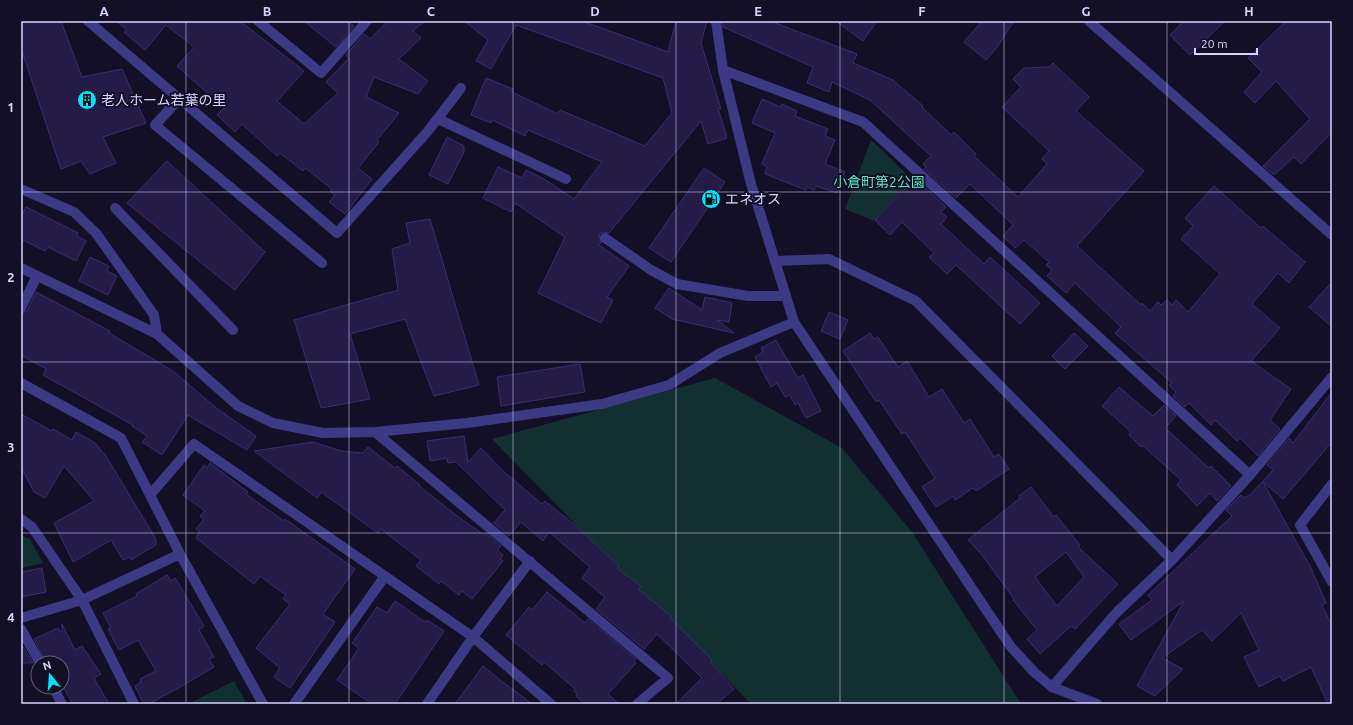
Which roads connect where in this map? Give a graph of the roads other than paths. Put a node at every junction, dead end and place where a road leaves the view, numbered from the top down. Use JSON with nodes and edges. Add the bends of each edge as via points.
{"nodes":[{"id":1,"x":88,"y":21,"type":"edge"},
{"id":2,"x":258,"y":21,"type":"edge"},
{"id":3,"x":367,"y":21,"type":"edge"},
{"id":4,"x":716,"y":21,"type":"edge"},
{"id":5,"x":1089,"y":21,"type":"edge"},
{"id":6,"x":723,"y":70,"type":"junction"},
{"id":7,"x":461,"y":88,"type":"dead end"},
{"id":8,"x":179,"y":99,"type":"junction"},
{"id":9,"x":438,"y":119,"type":"junction"},
{"id":10,"x":566,"y":179,"type":"dead end"},
{"id":11,"x":21,"y":189,"type":"edge"},
{"id":12,"x":115,"y":208,"type":"dead end"},
{"id":13,"x":1332,"y":235,"type":"edge"},
{"id":14,"x":605,"y":238,"type":"dead end"},
{"id":15,"x":775,"y":261,"type":"junction"},
{"id":16,"x":322,"y":263,"type":"dead end"},
{"id":17,"x":21,"y":268,"type":"edge"},
{"id":18,"x":37,"y":276,"type":"junction"},
{"id":19,"x":786,"y":296,"type":"junction"},
{"id":20,"x":21,"y":308,"type":"edge"},
{"id":21,"x":794,"y":322,"type":"junction"},
{"id":22,"x":233,"y":330,"type":"dead end"},
{"id":23,"x":157,"y":334,"type":"junction"},
{"id":24,"x":1332,"y":377,"type":"edge"},
{"id":25,"x":21,"y":383,"type":"edge"},
{"id":26,"x":375,"y":432,"type":"junction"},
{"id":27,"x":1250,"y":475,"type":"junction"},
{"id":28,"x":1332,"y":484,"type":"edge"},
{"id":29,"x":150,"y":495,"type":"junction"},
{"id":30,"x":21,"y":519,"type":"edge"},
{"id":31,"x":180,"y":554,"type":"junction"},
{"id":32,"x":1172,"y":560,"type":"junction"},
{"id":33,"x":530,"y":561,"type":"junction"},
{"id":34,"x":385,"y":576,"type":"junction"},
{"id":35,"x":1332,"y":582,"type":"edge"},
{"id":36,"x":82,"y":600,"type":"junction"},
{"id":37,"x":21,"y":618,"type":"edge"},
{"id":38,"x":21,"y":629,"type":"edge"},
{"id":39,"x":473,"y":637,"type":"junction"},
{"id":40,"x":36,"y":655,"type":"edge"},
{"id":41,"x":1052,"y":687,"type":"junction"},
{"id":42,"x":57,"y":695,"type":"edge"},
{"id":43,"x":62,"y":704,"type":"edge"},
{"id":44,"x":134,"y":704,"type":"edge"},
{"id":45,"x":263,"y":704,"type":"edge"},
{"id":46,"x":294,"y":704,"type":"edge"},
{"id":47,"x":427,"y":704,"type":"edge"},
{"id":48,"x":551,"y":704,"type":"edge"},
{"id":49,"x":637,"y":704,"type":"edge"},
{"id":50,"x":1097,"y":704,"type":"edge"}],
"edges":[{"from":1,"to":8,"type":"street"},
{"from":2,"to":3,"type":"street","via":[[321,73]]},
{"from":4,"to":6,"type":"street"},
{"from":5,"to":13,"type":"street"},
{"from":6,"to":15,"type":"street","via":[[751,184]]},
{"from":6,"to":27,"type":"street","via":[[863,122]]},
{"from":7,"to":9,"type":"street"},
{"from":8,"to":9,"type":"street","via":[[337,233]]},
{"from":8,"to":16,"type":"street","via":[[155,125]]},
{"from":9,"to":10,"type":"street"},
{"from":11,"to":23,"type":"street","via":[[74,212],[96,233],[154,315]]},
{"from":12,"to":22,"type":"street"},
{"from":14,"to":19,"type":"street","via":[[651,270],[677,284],[748,296]]},
{"from":15,"to":19,"type":"street"},
{"from":15,"to":32,"type":"street","via":[[828,259],[916,301]]},
{"from":17,"to":18,"type":"street"},
{"from":18,"to":20,"type":"street"},
{"from":18,"to":23,"type":"street"},
{"from":19,"to":21,"type":"street"},
{"from":21,"to":26,"type":"street","via":[[720,353],[669,385],[602,404],[467,423]]},
{"from":21,"to":41,"type":"street","via":[[1011,647]]},
{"from":23,"to":26,"type":"street","via":[[238,406],[273,423],[323,433]]},
{"from":24,"to":27,"type":"street"},
{"from":25,"to":29,"type":"street","via":[[121,438]]},
{"from":26,"to":33,"type":"street"},
{"from":27,"to":32,"type":"street"},
{"from":28,"to":35,"type":"street","via":[[1300,525]]},
{"from":29,"to":31,"type":"street"},
{"from":29,"to":34,"type":"street","via":[[194,444]]},
{"from":30,"to":36,"type":"street","via":[[32,526]]},
{"from":31,"to":36,"type":"street"},
{"from":31,"to":45,"type":"street"},
{"from":32,"to":41,"type":"street","via":[[1116,612]]},
{"from":33,"to":39,"type":"street"},
{"from":33,"to":49,"type":"street","via":[[668,678]]},
{"from":34,"to":39,"type":"street"},
{"from":34,"to":46,"type":"street"},
{"from":36,"to":37,"type":"street"},
{"from":36,"to":44,"type":"street"},
{"from":38,"to":40,"type":"street"},
{"from":39,"to":47,"type":"street"},
{"from":39,"to":48,"type":"street"},
{"from":41,"to":50,"type":"street"},
{"from":42,"to":43,"type":"street"}]}
